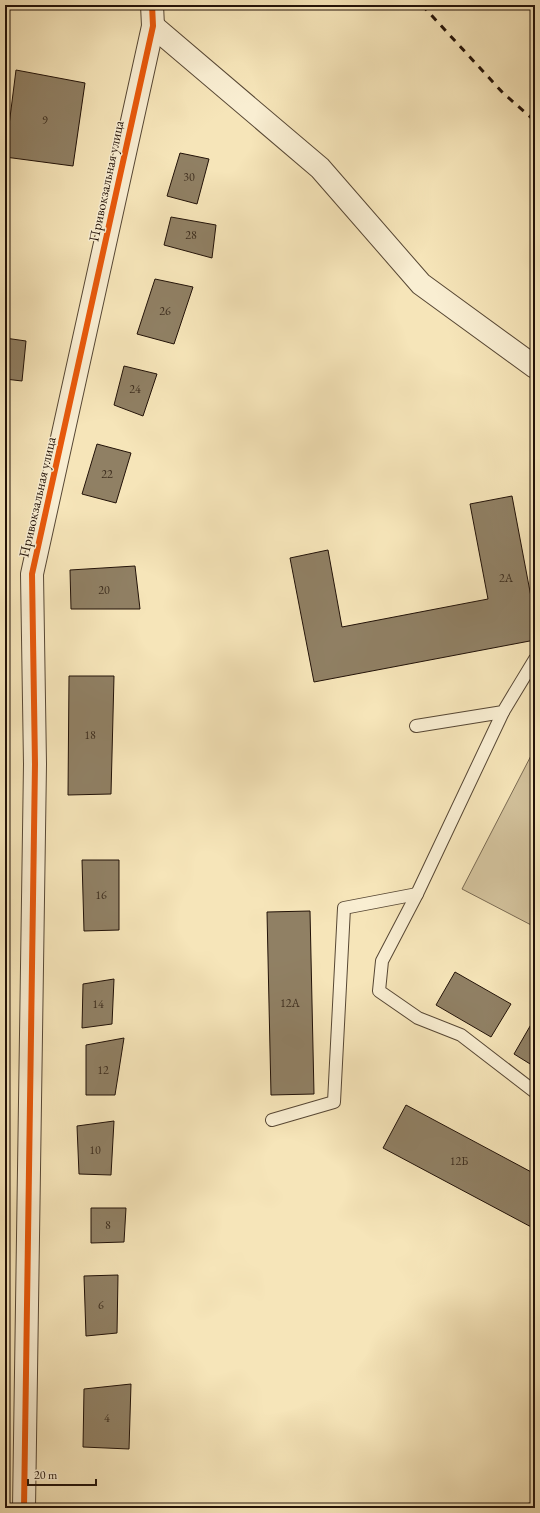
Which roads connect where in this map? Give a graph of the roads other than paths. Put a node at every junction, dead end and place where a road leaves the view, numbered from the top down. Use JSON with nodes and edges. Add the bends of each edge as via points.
{"nodes":[{"id":1,"x":152,"y":16,"type":"edge"},
{"id":2,"x":535,"y":367,"type":"edge"},
{"id":3,"x":535,"y":659,"type":"edge"},
{"id":4,"x":503,"y":712,"type":"junction"},
{"id":5,"x":416,"y":726,"type":"dead end"},
{"id":6,"x":417,"y":894,"type":"junction"},
{"id":7,"x":535,"y":1092,"type":"edge"},
{"id":8,"x":272,"y":1120,"type":"dead end"},
{"id":9,"x":24,"y":1508,"type":"edge"}],
"edges":[{"from":1,"to":2,"type":"street","name":"Привокзальная улица","via":[[320,168],[421,284]]},
{"from":1,"to":9,"type":"street","name":"Привокзальная улица","via":[[32,574],[35,764]]},
{"from":3,"to":4,"type":"lane"},
{"from":4,"to":5,"type":"lane"},
{"from":4,"to":6,"type":"lane"},
{"from":6,"to":7,"type":"lane","via":[[382,961],[379,991],[418,1018],[461,1035]]},
{"from":6,"to":8,"type":"lane","via":[[344,908],[334,1102]]}]}
